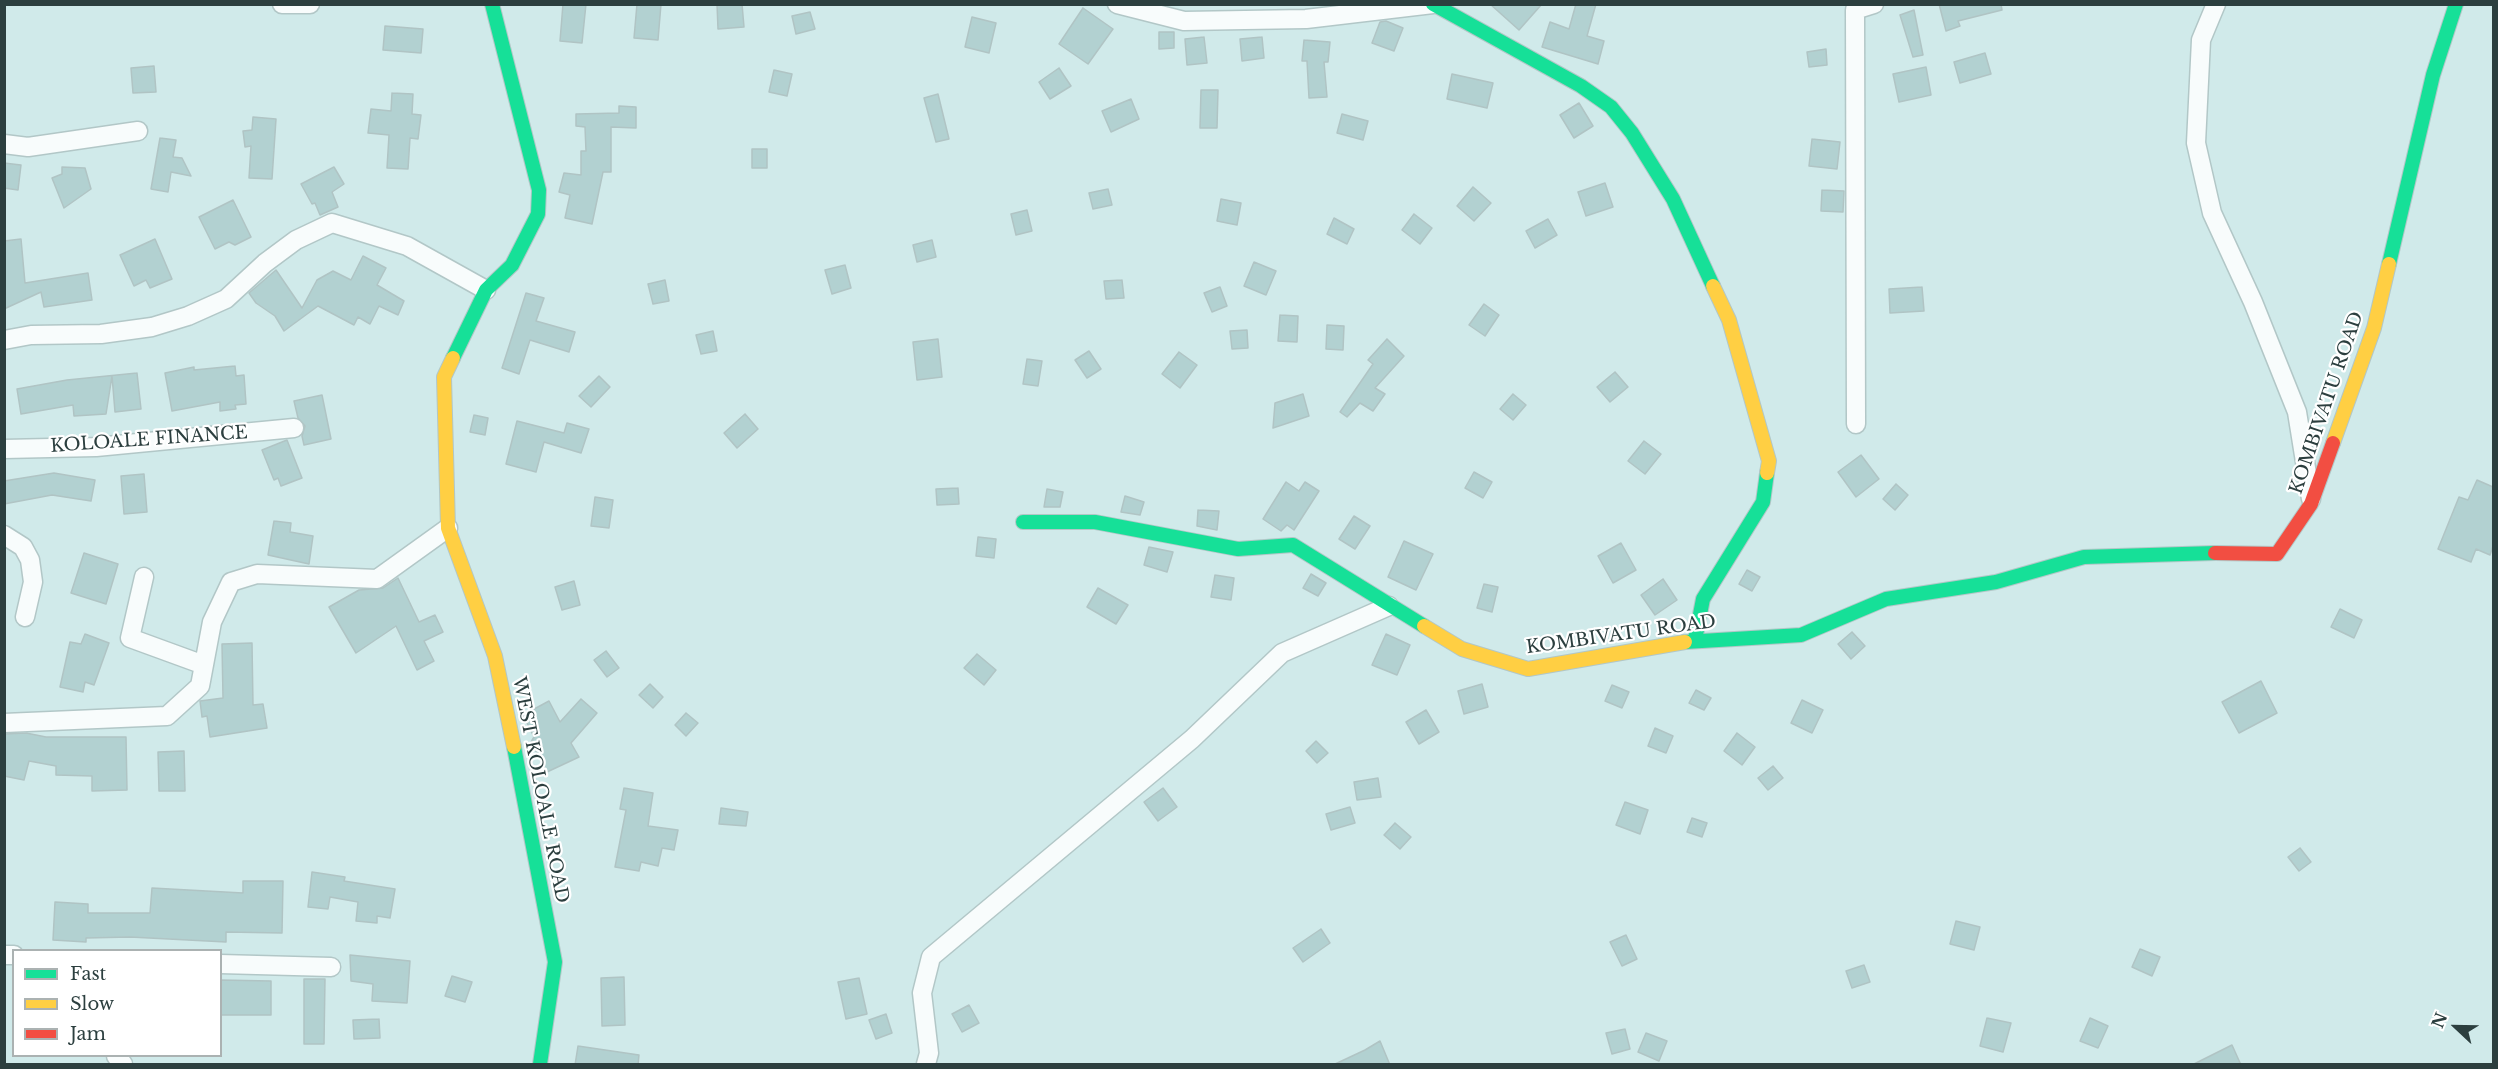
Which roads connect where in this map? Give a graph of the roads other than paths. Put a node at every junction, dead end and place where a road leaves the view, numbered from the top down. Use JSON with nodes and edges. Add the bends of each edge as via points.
{"nodes":[{"id":1,"x":282,"y":4,"type":"edge"},
{"id":2,"x":310,"y":4,"type":"edge"},
{"id":3,"x":492,"y":4,"type":"edge"},
{"id":4,"x":1117,"y":4,"type":"edge"},
{"id":5,"x":1433,"y":4,"type":"edge"},
{"id":6,"x":1874,"y":4,"type":"edge"},
{"id":7,"x":2216,"y":4,"type":"edge"},
{"id":8,"x":2456,"y":4,"type":"edge"},
{"id":9,"x":138,"y":131,"type":"dead end"},
{"id":10,"x":4,"y":144,"type":"edge"},
{"id":11,"x":486,"y":290,"type":"junction"},
{"id":12,"x":4,"y":340,"type":"edge"},
{"id":13,"x":1856,"y":424,"type":"dead end"},
{"id":14,"x":294,"y":428,"type":"dead end"},
{"id":15,"x":4,"y":449,"type":"edge"},
{"id":16,"x":2311,"y":504,"type":"junction"},
{"id":17,"x":1023,"y":522,"type":"dead end"},
{"id":18,"x":448,"y":528,"type":"junction"},
{"id":19,"x":4,"y":535,"type":"edge"},
{"id":20,"x":144,"y":577,"type":"dead end"},
{"id":21,"x":1389,"y":606,"type":"junction"},
{"id":22,"x":26,"y":617,"type":"dead end"},
{"id":23,"x":1695,"y":640,"type":"junction"},
{"id":24,"x":204,"y":665,"type":"junction"},
{"id":25,"x":4,"y":723,"type":"edge"},
{"id":26,"x":222,"y":964,"type":"edge"},
{"id":27,"x":330,"y":967,"type":"dead end"},
{"id":28,"x":540,"y":1065,"type":"edge"},
{"id":29,"x":926,"y":1065,"type":"edge"}],
"edges":[{"from":1,"to":2,"type":"street"},
{"from":3,"to":11,"type":"street","via":[[539,190],[538,214],[512,265]]},
{"from":4,"to":5,"type":"street","via":[[1184,21],[1306,19]]},
{"from":5,"to":23,"type":"street","via":[[1581,86],[1611,107],[1673,199],[1730,320],[1769,461],[1763,502],[1703,599]]},
{"from":6,"to":13,"type":"street","via":[[1855,10]]},
{"from":7,"to":16,"type":"street","via":[[2202,40],[2196,143],[2212,213],[2297,412]]},
{"from":8,"to":16,"type":"street","name":"KOMBIVATU ROAD","via":[[2433,75],[2374,328]]},
{"from":9,"to":10,"type":"street","via":[[28,147]]},
{"from":11,"to":12,"type":"street","via":[[407,246],[332,223],[296,240],[226,299],[188,316],[153,327],[102,334],[32,335]]},
{"from":11,"to":18,"type":"street","name":"WEST KOLOALE ROAD","via":[[444,378]]},
{"from":14,"to":15,"type":"street","name":"KOLOALE FINANCE","via":[[107,446]]},
{"from":16,"to":23,"type":"street","name":"KOMBIVATU ROAD","via":[[2277,554],[2178,552],[2084,556],[1996,582],[1886,599],[1801,635]]},
{"from":17,"to":21,"type":"street","name":"KOMBIVATU ROAD","via":[[1095,522],[1238,549],[1293,545]]},
{"from":18,"to":24,"type":"street","via":[[377,579],[256,574],[231,582],[212,622]]},
{"from":18,"to":28,"type":"street","name":"WEST KOLOALE ROAD","via":[[495,656],[555,962]]},
{"from":19,"to":22,"type":"street","via":[[22,548],[30,560],[33,582]]},
{"from":20,"to":24,"type":"street","via":[[130,638]]},
{"from":21,"to":23,"type":"street","name":"KOMBIVATU ROAD","via":[[1462,649],[1528,669]]},
{"from":21,"to":29,"type":"street","via":[[1282,653],[1192,739],[931,957],[922,993],[929,1053]]},
{"from":24,"to":25,"type":"street","via":[[200,686],[166,716]]},
{"from":26,"to":27,"type":"street"}]}
